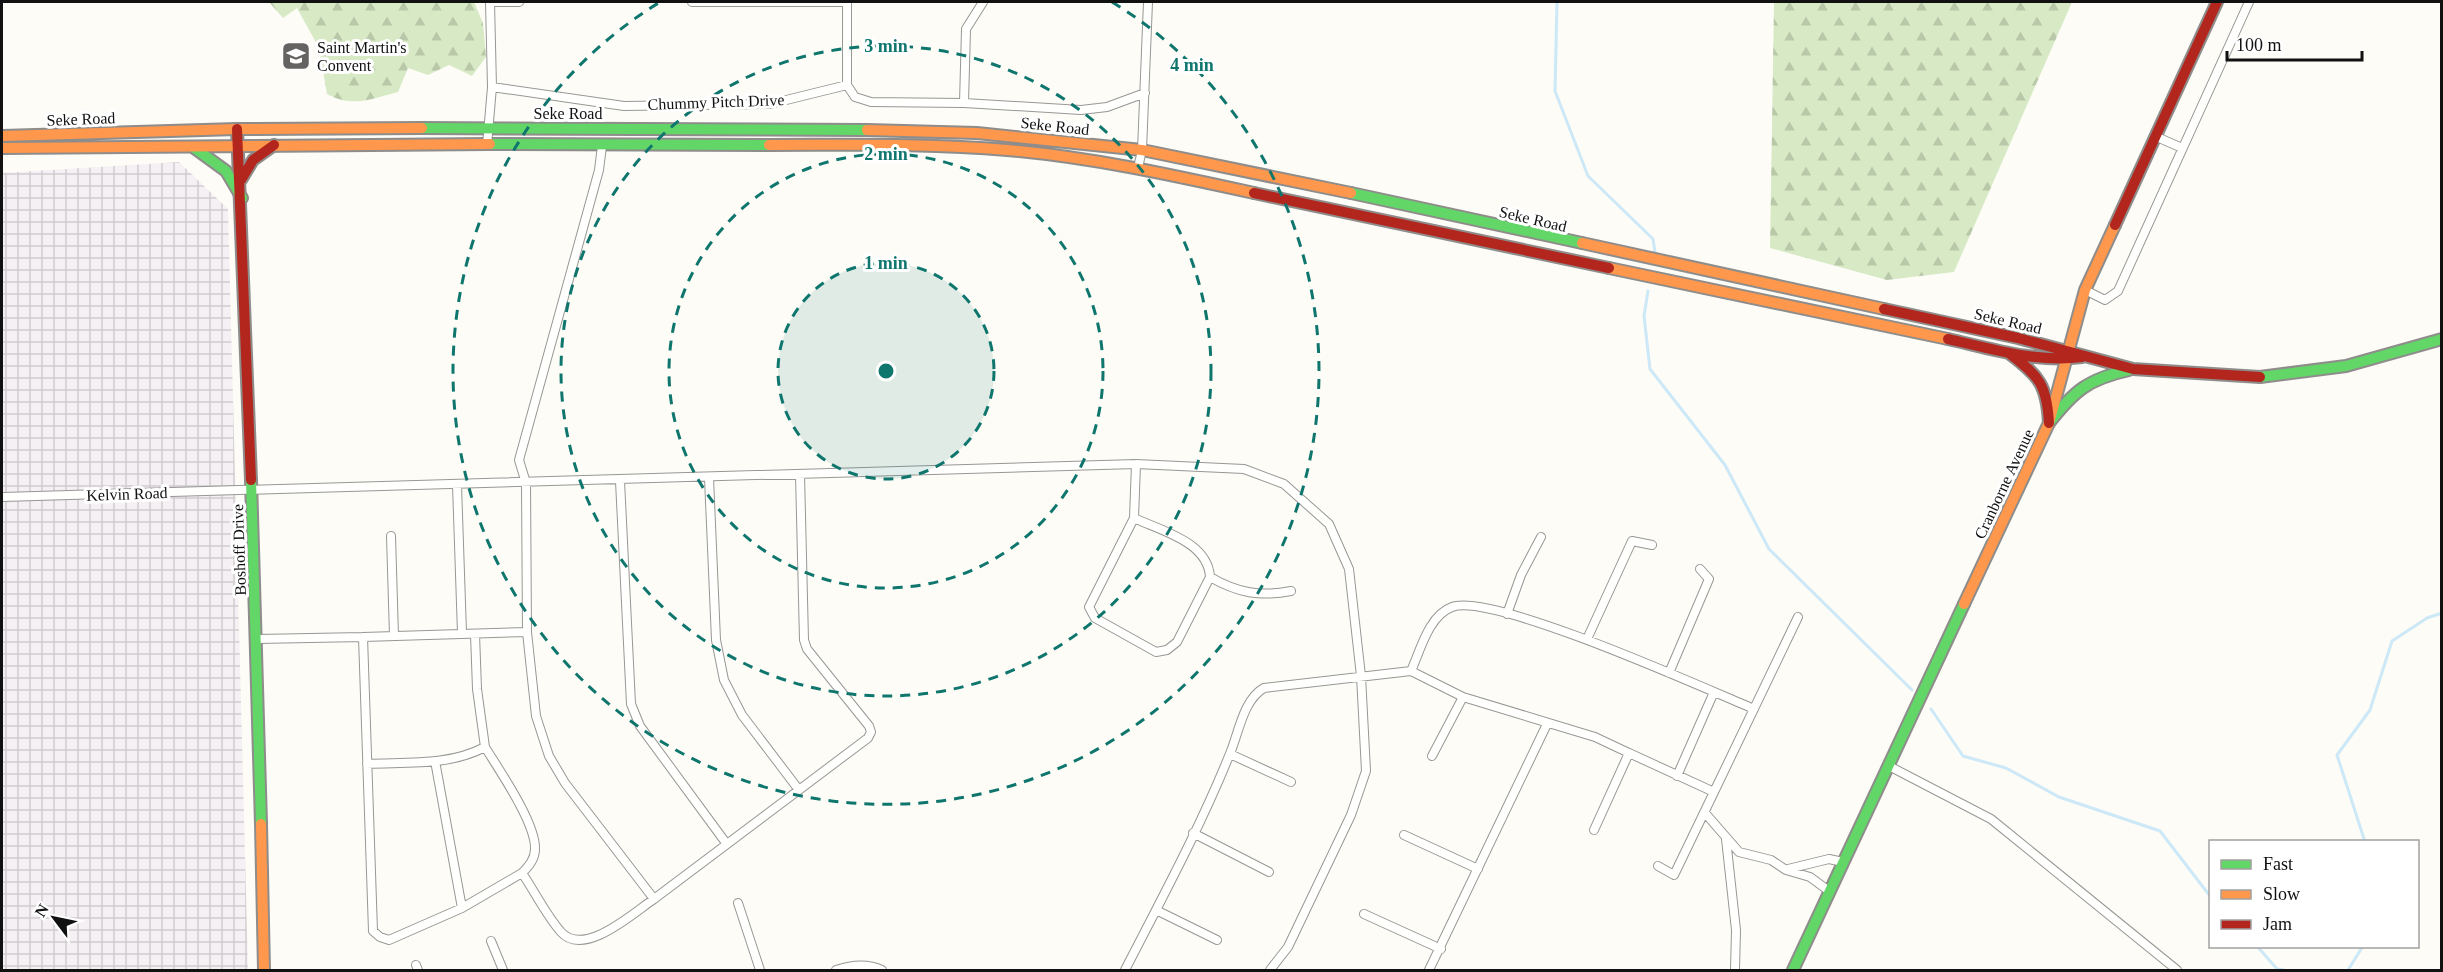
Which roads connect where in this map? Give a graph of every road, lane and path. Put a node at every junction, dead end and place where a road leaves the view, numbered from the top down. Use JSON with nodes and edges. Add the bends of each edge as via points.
{"nodes":[{"id":1,"x":490,"y":2,"type":"edge"},
{"id":2,"x":519,"y":2,"type":"edge"},
{"id":3,"x":692,"y":2,"type":"edge"},
{"id":4,"x":772,"y":2,"type":"edge"},
{"id":5,"x":847,"y":2,"type":"edge"},
{"id":6,"x":982,"y":2,"type":"edge"},
{"id":7,"x":1148,"y":2,"type":"edge"},
{"id":8,"x":2217,"y":2,"type":"edge"},
{"id":9,"x":2249,"y":2,"type":"edge"},
{"id":10,"x":847,"y":86,"type":"junction"},
{"id":11,"x":492,"y":87,"type":"junction"},
{"id":12,"x":1145,"y":93,"type":"junction"},
{"id":13,"x":964,"y":103,"type":"junction"},
{"id":14,"x":489,"y":127,"type":"junction"},
{"id":15,"x":237,"y":129,"type":"junction"},
{"id":16,"x":2,"y":136,"type":"edge"},
{"id":17,"x":2157,"y":137,"type":"junction"},
{"id":18,"x":274,"y":144,"type":"junction"},
{"id":19,"x":189,"y":145,"type":"junction"},
{"id":20,"x":239,"y":145,"type":"junction"},
{"id":21,"x":487,"y":145,"type":"junction"},
{"id":22,"x":602,"y":146,"type":"junction"},
{"id":23,"x":2,"y":148,"type":"edge"},
{"id":24,"x":2182,"y":148,"type":"junction"},
{"id":25,"x":1142,"y":150,"type":"junction"},
{"id":26,"x":1138,"y":168,"type":"junction"},
{"id":27,"x":241,"y":180,"type":"junction"},
{"id":28,"x":242,"y":198,"type":"junction"},
{"id":29,"x":2085,"y":290,"type":"junction"},
{"id":30,"x":2442,"y":339,"type":"edge"},
{"id":31,"x":2007,"y":352,"type":"junction"},
{"id":32,"x":2067,"y":355,"type":"junction"},
{"id":33,"x":2133,"y":369,"type":"junction"},
{"id":34,"x":2049,"y":423,"type":"junction"},
{"id":35,"x":1136,"y":464,"type":"junction"},
{"id":36,"x":800,"y":474,"type":"junction"},
{"id":37,"x":709,"y":478,"type":"junction"},
{"id":38,"x":620,"y":481,"type":"junction"},
{"id":39,"x":526,"y":483,"type":"junction"},
{"id":40,"x":457,"y":485,"type":"junction"},
{"id":41,"x":252,"y":490,"type":"junction"},
{"id":42,"x":2,"y":498,"type":"edge"},
{"id":43,"x":1134,"y":518,"type":"junction"},
{"id":44,"x":391,"y":536,"type":"dead end"},
{"id":45,"x":1541,"y":537,"type":"dead end"},
{"id":46,"x":1652,"y":545,"type":"dead end"},
{"id":47,"x":1700,"y":569,"type":"dead end"},
{"id":48,"x":1210,"y":577,"type":"junction"},
{"id":49,"x":1291,"y":591,"type":"dead end"},
{"id":50,"x":1507,"y":614,"type":"junction"},
{"id":51,"x":1798,"y":617,"type":"dead end"},
{"id":52,"x":527,"y":632,"type":"junction"},
{"id":53,"x":462,"y":633,"type":"junction"},
{"id":54,"x":475,"y":634,"type":"junction"},
{"id":55,"x":394,"y":636,"type":"junction"},
{"id":56,"x":363,"y":637,"type":"junction"},
{"id":57,"x":257,"y":639,"type":"junction"},
{"id":58,"x":1587,"y":639,"type":"junction"},
{"id":59,"x":1411,"y":671,"type":"junction"},
{"id":60,"x":1669,"y":673,"type":"junction"},
{"id":61,"x":1361,"y":676,"type":"junction"},
{"id":62,"x":1714,"y":692,"type":"junction"},
{"id":63,"x":1463,"y":697,"type":"junction"},
{"id":64,"x":1754,"y":709,"type":"junction"},
{"id":65,"x":1546,"y":724,"type":"junction"},
{"id":66,"x":485,"y":747,"type":"junction"},
{"id":67,"x":1629,"y":753,"type":"junction"},
{"id":68,"x":1230,"y":754,"type":"junction"},
{"id":69,"x":1432,"y":756,"type":"dead end"},
{"id":70,"x":435,"y":761,"type":"junction"},
{"id":71,"x":368,"y":764,"type":"junction"},
{"id":72,"x":1889,"y":766,"type":"junction"},
{"id":73,"x":1677,"y":776,"type":"junction"},
{"id":74,"x":1291,"y":782,"type":"dead end"},
{"id":75,"x":799,"y":790,"type":"junction"},
{"id":76,"x":1714,"y":792,"type":"junction"},
{"id":77,"x":1705,"y":813,"type":"junction"},
{"id":78,"x":1594,"y":830,"type":"dead end"},
{"id":79,"x":1193,"y":833,"type":"junction"},
{"id":80,"x":1404,"y":835,"type":"dead end"},
{"id":81,"x":1726,"y":839,"type":"junction"},
{"id":82,"x":726,"y":843,"type":"junction"},
{"id":83,"x":1843,"y":862,"type":"junction"},
{"id":84,"x":1658,"y":866,"type":"dead end"},
{"id":85,"x":1478,"y":869,"type":"junction"},
{"id":86,"x":1786,"y":870,"type":"junction"},
{"id":87,"x":1269,"y":872,"type":"dead end"},
{"id":88,"x":522,"y":873,"type":"junction"},
{"id":89,"x":1829,"y":891,"type":"junction"},
{"id":90,"x":654,"y":899,"type":"junction"},
{"id":91,"x":738,"y":903,"type":"dead end"},
{"id":92,"x":462,"y":908,"type":"junction"},
{"id":93,"x":1156,"y":910,"type":"junction"},
{"id":94,"x":1364,"y":914,"type":"dead end"},
{"id":95,"x":1217,"y":940,"type":"dead end"},
{"id":96,"x":491,"y":941,"type":"dead end"},
{"id":97,"x":1441,"y":949,"type":"junction"},
{"id":98,"x":2165,"y":967,"type":"edge"},
{"id":99,"x":846,"y":969,"type":"edge"},
{"id":100,"x":1275,"y":969,"type":"edge"},
{"id":101,"x":264,"y":970,"type":"edge"},
{"id":102,"x":502,"y":970,"type":"edge"},
{"id":103,"x":760,"y":970,"type":"edge"},
{"id":104,"x":836,"y":970,"type":"edge"},
{"id":105,"x":882,"y":970,"type":"edge"},
{"id":106,"x":1125,"y":970,"type":"edge"},
{"id":107,"x":1430,"y":970,"type":"edge"},
{"id":108,"x":1735,"y":970,"type":"edge"},
{"id":109,"x":1793,"y":970,"type":"edge"},
{"id":110,"x":2177,"y":970,"type":"edge"}],
"edges":[{"from":1,"to":2,"type":"street"},
{"from":1,"to":11,"type":"street"},
{"from":3,"to":4,"type":"street"},
{"from":4,"to":5,"type":"street"},
{"from":5,"to":10,"type":"street"},
{"from":6,"to":13,"type":"street","via":[[966,29]]},
{"from":7,"to":12,"type":"street"},
{"from":8,"to":17,"type":"main road","name":"Cranborne Avenue"},
{"from":9,"to":24,"type":"street"},
{"from":10,"to":11,"type":"street","name":"Chummy Pitch Drive","via":[[770,104],[624,106]]},
{"from":10,"to":13,"type":"street","via":[[861,101]]},
{"from":11,"to":14,"type":"street"},
{"from":12,"to":13,"type":"street","via":[[1095,110]]},
{"from":12,"to":25,"type":"street"},
{"from":14,"to":15,"type":"main road","name":"Seke Road"},
{"from":14,"to":21,"type":"street"},
{"from":14,"to":25,"type":"main road","name":"Seke Road","via":[[922,130]]},
{"from":15,"to":16,"type":"main road","name":"Seke Road"},
{"from":15,"to":20,"type":"main road","name":"Boshoff Drive"},
{"from":17,"to":24,"type":"street"},
{"from":17,"to":29,"type":"main road","name":"Cranborne Avenue"},
{"from":18,"to":20,"type":"main road","name":"Seke Road"},
{"from":18,"to":21,"type":"main road","name":"Seke Road"},
{"from":18,"to":27,"type":"main road","via":[[253,160]]},
{"from":19,"to":20,"type":"main road","name":"Seke Road"},
{"from":19,"to":23,"type":"main road","name":"Seke Road"},
{"from":19,"to":28,"type":"main road","via":[[226,171]]},
{"from":20,"to":27,"type":"main road","name":"Boshoff Drive"},
{"from":21,"to":22,"type":"main road","name":"Seke Road"},
{"from":22,"to":26,"type":"main road","name":"Seke Road","via":[[943,146],[1008,150]]},
{"from":22,"to":39,"type":"street","via":[[599,170],[519,460]]},
{"from":24,"to":29,"type":"street","via":[[2118,291],[2105,300]]},
{"from":25,"to":26,"type":"street"},
{"from":25,"to":32,"type":"main road","name":"Seke Road"},
{"from":26,"to":31,"type":"main road","name":"Seke Road"},
{"from":27,"to":28,"type":"main road","name":"Boshoff Drive"},
{"from":28,"to":41,"type":"main road","name":"Boshoff Drive"},
{"from":29,"to":32,"type":"main road","name":"Cranborne Avenue"},
{"from":30,"to":33,"type":"main road","name":"Seke Road","via":[[2346,366],[2270,377],[2193,376]]},
{"from":31,"to":32,"type":"main road","name":"Seke Road"},
{"from":31,"to":34,"type":"main road","via":[[2043,383]]},
{"from":32,"to":33,"type":"main road","name":"Seke Road"},
{"from":32,"to":34,"type":"main road","name":"Cranborne Avenue"},
{"from":33,"to":34,"type":"main road","via":[[2086,382]]},
{"from":34,"to":72,"type":"main road","name":"Cranborne Avenue"},
{"from":35,"to":36,"type":"street","name":"Kelvin Road"},
{"from":35,"to":43,"type":"street"},
{"from":35,"to":61,"type":"street","name":"Kelvin Road","via":[[1244,469],[1284,484],[1302,497],[1329,524],[1349,569]]},
{"from":36,"to":37,"type":"street","name":"Kelvin Road"},
{"from":36,"to":75,"type":"street","via":[[804,640],[871,732]]},
{"from":37,"to":38,"type":"street","name":"Kelvin Road"},
{"from":37,"to":75,"type":"street","via":[[716,640],[724,680],[742,715]]},
{"from":38,"to":39,"type":"street","name":"Kelvin Road"},
{"from":38,"to":82,"type":"street","via":[[631,704],[640,726]]},
{"from":39,"to":40,"type":"street","name":"Kelvin Road"},
{"from":39,"to":52,"type":"street"},
{"from":40,"to":41,"type":"street","name":"Kelvin Road"},
{"from":40,"to":53,"type":"street"},
{"from":41,"to":42,"type":"street","name":"Kelvin Road"},
{"from":41,"to":57,"type":"main road","name":"Boshoff Drive"},
{"from":43,"to":48,"type":"street","via":[[1195,548],[1204,557]]},
{"from":43,"to":48,"type":"street","via":[[1091,600],[1089,607],[1095,618],[1156,652],[1163,652],[1177,642]]},
{"from":44,"to":55,"type":"street"},
{"from":45,"to":50,"type":"street"},
{"from":46,"to":58,"type":"street","via":[[1632,541]]},
{"from":47,"to":60,"type":"street","via":[[1709,579]]},
{"from":48,"to":49,"type":"street","via":[[1227,586],[1267,596]]},
{"from":50,"to":58,"type":"street"},
{"from":50,"to":59,"type":"street","via":[[1453,606],[1432,625]]},
{"from":51,"to":64,"type":"street"},
{"from":52,"to":54,"type":"street"},
{"from":52,"to":90,"type":"street","via":[[537,716],[549,756],[589,816]]},
{"from":53,"to":54,"type":"street"},
{"from":53,"to":55,"type":"street"},
{"from":54,"to":66,"type":"street"},
{"from":55,"to":56,"type":"street"},
{"from":56,"to":57,"type":"street"},
{"from":56,"to":71,"type":"street"},
{"from":57,"to":101,"type":"main road","name":"Boshoff Drive"},
{"from":58,"to":60,"type":"street"},
{"from":59,"to":61,"type":"street"},
{"from":59,"to":63,"type":"street"},
{"from":60,"to":62,"type":"street"},
{"from":61,"to":68,"type":"street","via":[[1258,691],[1251,698]]},
{"from":61,"to":100,"type":"street","name":"Kelvin Road","via":[[1367,756],[1362,786]]},
{"from":62,"to":64,"type":"street"},
{"from":62,"to":73,"type":"street"},
{"from":63,"to":65,"type":"street"},
{"from":63,"to":69,"type":"street"},
{"from":64,"to":76,"type":"street"},
{"from":65,"to":67,"type":"street","via":[[1595,737]]},
{"from":65,"to":85,"type":"street"},
{"from":66,"to":70,"type":"street","via":[[462,758]]},
{"from":66,"to":88,"type":"street","via":[[524,813],[535,846],[531,864]]},
{"from":67,"to":73,"type":"street"},
{"from":67,"to":78,"type":"street"},
{"from":68,"to":74,"type":"street"},
{"from":68,"to":79,"type":"street"},
{"from":70,"to":71,"type":"street"},
{"from":70,"to":92,"type":"street"},
{"from":71,"to":92,"type":"street","via":[[373,931],[389,940]]},
{"from":72,"to":83,"type":"main road","name":"Cranborne Avenue"},
{"from":72,"to":98,"type":"street","via":[[1991,819]]},
{"from":73,"to":76,"type":"street"},
{"from":75,"to":82,"type":"street"},
{"from":76,"to":77,"type":"street"},
{"from":77,"to":81,"type":"street"},
{"from":77,"to":84,"type":"street","via":[[1674,875]]},
{"from":79,"to":87,"type":"street"},
{"from":79,"to":93,"type":"street"},
{"from":80,"to":85,"type":"street"},
{"from":81,"to":86,"type":"street","via":[[1739,852],[1771,860]]},
{"from":81,"to":108,"type":"street","via":[[1736,930]]},
{"from":82,"to":90,"type":"street"},
{"from":83,"to":86,"type":"street","via":[[1829,859]]},
{"from":83,"to":89,"type":"main road","name":"Cranborne Avenue"},
{"from":85,"to":97,"type":"street"},
{"from":86,"to":89,"type":"street","via":[[1810,877]]},
{"from":88,"to":90,"type":"street","via":[[562,933],[580,942],[593,939]]},
{"from":88,"to":92,"type":"street"},
{"from":89,"to":109,"type":"main road","name":"Cranborne Avenue"},
{"from":91,"to":103,"type":"street"},
{"from":93,"to":95,"type":"street"},
{"from":93,"to":106,"type":"street"},
{"from":94,"to":97,"type":"street"},
{"from":96,"to":102,"type":"street"},
{"from":97,"to":107,"type":"street"},
{"from":98,"to":110,"type":"street"},
{"from":99,"to":104,"type":"street"},
{"from":99,"to":105,"type":"street","via":[[873,966]]}]}
